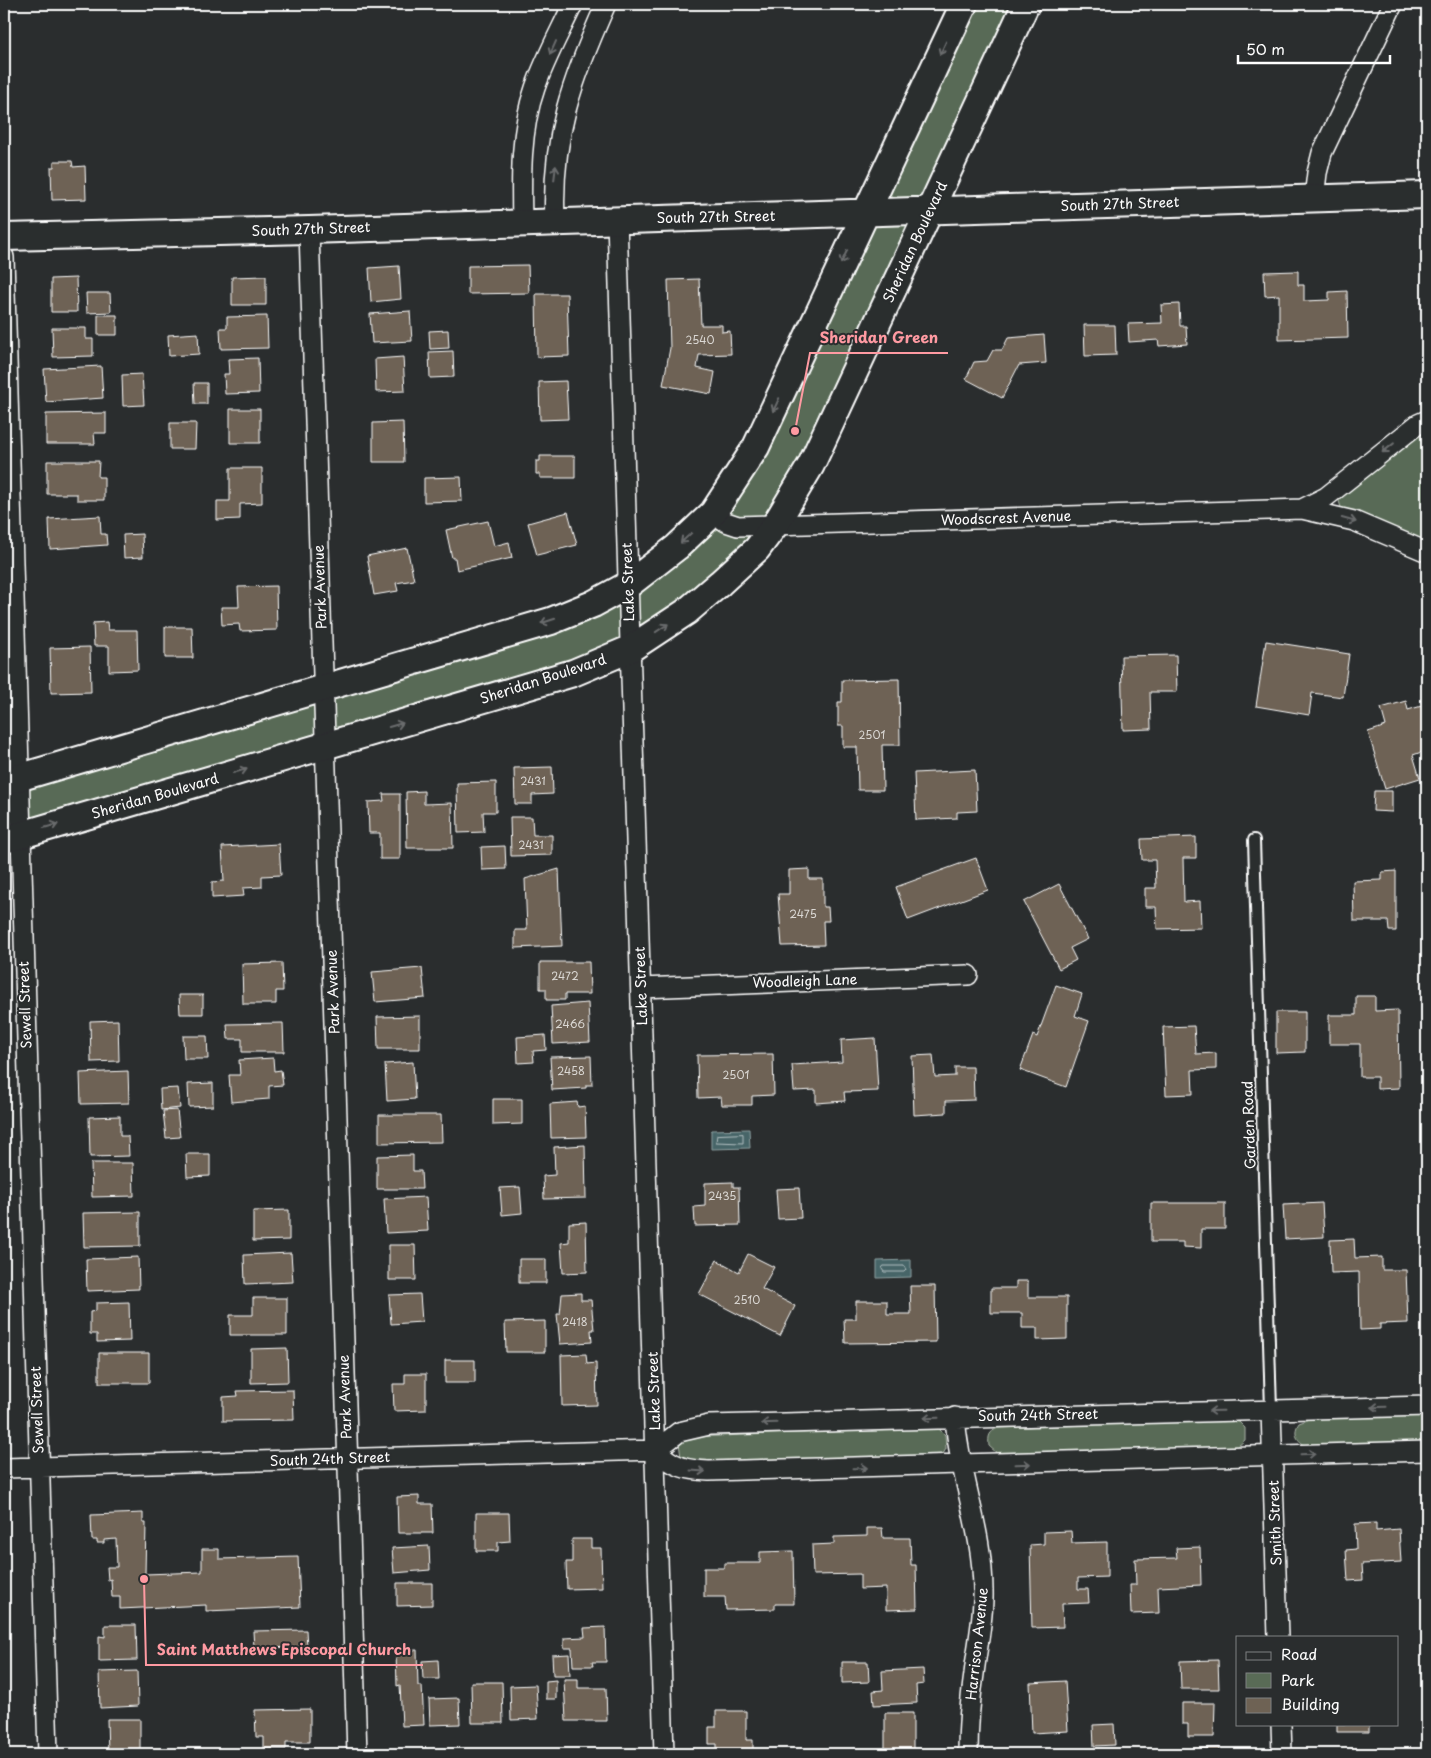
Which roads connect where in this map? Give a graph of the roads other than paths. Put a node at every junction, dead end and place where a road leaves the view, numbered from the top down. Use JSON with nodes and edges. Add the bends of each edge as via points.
{"nodes":[{"id":1,"x":573,"y":4,"type":"edge"},
{"id":2,"x":606,"y":4,"type":"edge"},
{"id":3,"x":964,"y":4,"type":"edge"},
{"id":4,"x":1026,"y":4,"type":"edge"},
{"id":5,"x":1393,"y":4,"type":"edge"},
{"id":6,"x":1427,"y":195,"type":"edge"},
{"id":7,"x":1314,"y":198,"type":"junction"},
{"id":8,"x":930,"y":211,"type":"junction"},
{"id":9,"x":865,"y":213,"type":"junction"},
{"id":10,"x":617,"y":219,"type":"junction"},
{"id":11,"x":555,"y":221,"type":"junction"},
{"id":12,"x":522,"y":222,"type":"junction"},
{"id":13,"x":309,"y":230,"type":"junction"},
{"id":14,"x":4,"y":237,"type":"edge"},
{"id":15,"x":4,"y":257,"type":"edge"},
{"id":16,"x":1427,"y":420,"type":"edge"},
{"id":17,"x":1302,"y":509,"type":"junction"},
{"id":18,"x":713,"y":513,"type":"junction"},
{"id":19,"x":775,"y":526,"type":"junction"},
{"id":20,"x":1427,"y":552,"type":"edge"},
{"id":21,"x":628,"y":585,"type":"junction"},
{"id":22,"x":630,"y":649,"type":"junction"},
{"id":23,"x":324,"y":688,"type":"junction"},
{"id":24,"x":326,"y":746,"type":"junction"},
{"id":25,"x":11,"y":780,"type":"edge"},
{"id":26,"x":12,"y":838,"type":"edge"},
{"id":27,"x":1254,"y":840,"type":"dead end"},
{"id":28,"x":968,"y":975,"type":"dead end"},
{"id":29,"x":641,"y":988,"type":"junction"},
{"id":30,"x":1427,"y":1406,"type":"edge"},
{"id":31,"x":1271,"y":1410,"type":"junction"},
{"id":32,"x":955,"y":1417,"type":"junction"},
{"id":33,"x":656,"y":1450,"type":"junction"},
{"id":34,"x":1427,"y":1451,"type":"edge"},
{"id":35,"x":1272,"y":1455,"type":"junction"},
{"id":36,"x":347,"y":1459,"type":"junction"},
{"id":37,"x":962,"y":1466,"type":"junction"},
{"id":38,"x":39,"y":1467,"type":"junction"},
{"id":39,"x":4,"y":1468,"type":"edge"},
{"id":40,"x":1278,"y":1636,"type":"edge"},
{"id":41,"x":1281,"y":1726,"type":"edge"},
{"id":42,"x":48,"y":1754,"type":"edge"},
{"id":43,"x":357,"y":1754,"type":"edge"},
{"id":44,"x":664,"y":1754,"type":"edge"},
{"id":45,"x":968,"y":1754,"type":"edge"},
{"id":46,"x":1282,"y":1754,"type":"edge"}],
"edges":[{"from":1,"to":12,"type":"street","one_way":true,"via":[[534,88],[526,122]]},
{"from":11,"to":2,"type":"street","one_way":true,"via":[[553,184],[561,125],[569,94]]},
{"from":3,"to":9,"type":"main road","one_way":true},
{"from":4,"to":8,"type":"main road","name":"Sheridan Boulevard"},
{"from":5,"to":7,"type":"street","via":[[1322,153]]},
{"from":6,"to":7,"type":"main road","name":"South 27th Street"},
{"from":7,"to":8,"type":"main road","name":"South 27th Street"},
{"from":8,"to":9,"type":"main road","name":"South 27th Street"},
{"from":8,"to":19,"type":"main road","name":"Sheridan Boulevard","via":[[811,465]]},
{"from":9,"to":10,"type":"main road","name":"South 27th Street"},
{"from":9,"to":18,"type":"main road","one_way":true,"via":[[756,447]]},
{"from":10,"to":11,"type":"main road","name":"South 27th Street"},
{"from":10,"to":21,"type":"street","name":"Lake Street"},
{"from":11,"to":12,"type":"main road","name":"South 27th Street"},
{"from":12,"to":13,"type":"main road","name":"South 27th Street"},
{"from":13,"to":14,"type":"main road","name":"South 27th Street"},
{"from":13,"to":23,"type":"street","name":"Park Avenue"},
{"from":15,"to":25,"type":"street","name":"Sewell Street"},
{"from":16,"to":17,"type":"street","name":"Woodscrest Avenue","one_way":true,"via":[[1326,497]]},
{"from":17,"to":19,"type":"street","name":"Woodscrest Avenue"},
{"from":17,"to":20,"type":"street","name":"Woodscrest Avenue","one_way":true,"via":[[1354,521]]},
{"from":18,"to":19,"type":"street","name":"Woodscrest Avenue","via":[[738,526]]},
{"from":18,"to":21,"type":"main road","one_way":true,"via":[[677,547]]},
{"from":22,"to":19,"type":"main road","name":"Sheridan Boulevard","one_way":true,"via":[[686,612],[757,549]]},
{"from":21,"to":22,"type":"street","name":"Lake Street"},
{"from":21,"to":23,"type":"main road","one_way":true,"via":[[551,621]]},
{"from":24,"to":22,"type":"main road","name":"Sheridan Boulevard","one_way":true,"via":[[573,673]]},
{"from":22,"to":29,"type":"street","name":"Lake Street"},
{"from":23,"to":24,"type":"street","name":"Park Avenue"},
{"from":23,"to":25,"type":"main road"},
{"from":26,"to":24,"type":"main road","name":"Sheridan Boulevard","one_way":true},
{"from":24,"to":36,"type":"street","name":"Park Avenue"},
{"from":25,"to":26,"type":"street","name":"Sewell Street"},
{"from":26,"to":38,"type":"street","name":"Sewell Street"},
{"from":27,"to":31,"type":"lane","name":"Garden Road"},
{"from":28,"to":29,"type":"street","name":"Woodleigh Lane"},
{"from":29,"to":33,"type":"street","name":"Lake Street"},
{"from":30,"to":31,"type":"street","name":"South 24th Street","one_way":true},
{"from":31,"to":32,"type":"street","name":"South 24th Street","one_way":true},
{"from":31,"to":35,"type":"street","name":"Smith Street"},
{"from":32,"to":33,"type":"street","name":"South 24th Street","one_way":true,"via":[[709,1426],[679,1432]]},
{"from":32,"to":37,"type":"street","name":"Harrison Avenue"},
{"from":33,"to":36,"type":"street","name":"South 24th Street"},
{"from":33,"to":37,"type":"street","one_way":true,"via":[[670,1463],[683,1469],[709,1472]]},
{"from":33,"to":44,"type":"street","name":"Lake Street"},
{"from":35,"to":34,"type":"street","one_way":true},
{"from":37,"to":35,"type":"street","one_way":true},
{"from":35,"to":40,"type":"street","name":"Smith Street"},
{"from":36,"to":38,"type":"street","name":"South 24th Street"},
{"from":36,"to":43,"type":"street","name":"Park Avenue"},
{"from":37,"to":45,"type":"street","name":"Harrison Avenue","via":[[973,1508],[983,1590]]},
{"from":38,"to":39,"type":"street","name":"South 24th Street"},
{"from":38,"to":42,"type":"street","name":"Sewell Street"},
{"from":41,"to":46,"type":"street"}]}
